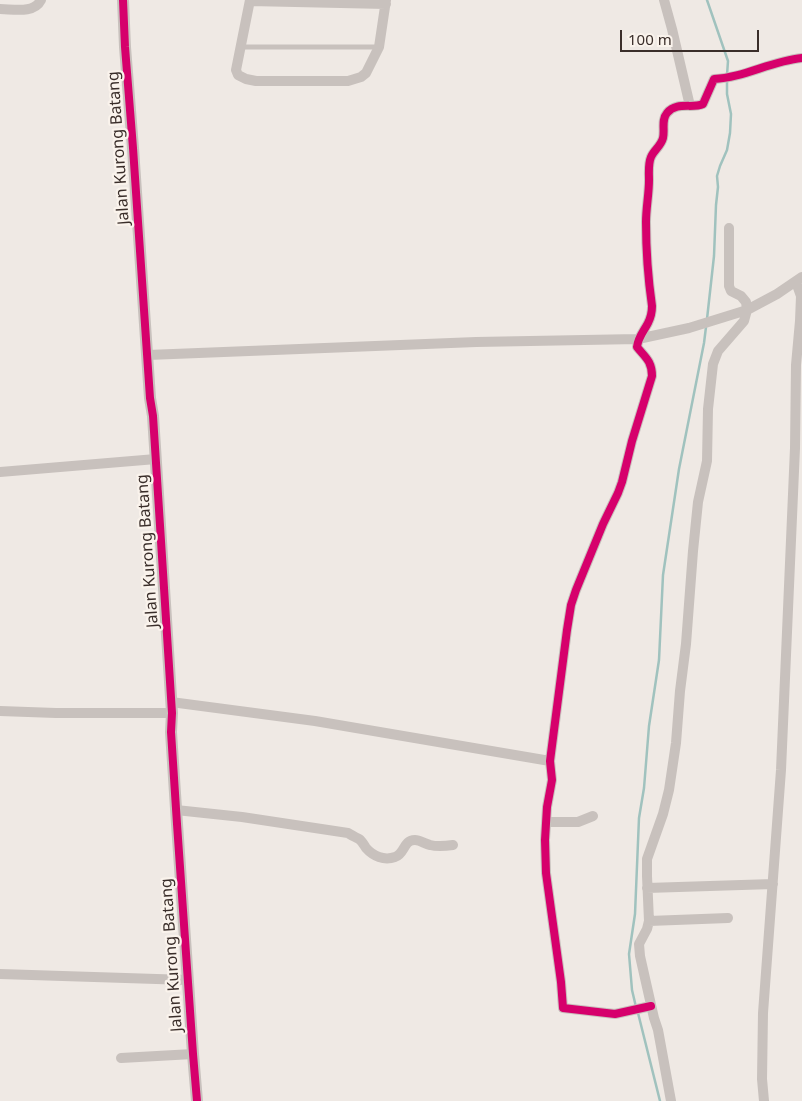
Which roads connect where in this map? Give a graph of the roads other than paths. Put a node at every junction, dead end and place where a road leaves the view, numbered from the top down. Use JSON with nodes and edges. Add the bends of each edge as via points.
{"nodes":[{"id":1,"x":41,"y":0,"type":"edge"},
{"id":2,"x":123,"y":0,"type":"edge"},
{"id":3,"x":250,"y":0,"type":"edge"},
{"id":4,"x":664,"y":0,"type":"edge"},
{"id":5,"x":386,"y":2,"type":"edge"},
{"id":6,"x":0,"y":10,"type":"edge"},
{"id":7,"x":241,"y":47,"type":"junction"},
{"id":8,"x":379,"y":47,"type":"junction"},
{"id":9,"x":802,"y":58,"type":"edge"},
{"id":10,"x":690,"y":106,"type":"junction"},
{"id":11,"x":728,"y":228,"type":"dead end"},
{"id":12,"x":799,"y":280,"type":"edge"},
{"id":13,"x":747,"y":310,"type":"junction"},
{"id":14,"x":638,"y":339,"type":"junction"},
{"id":15,"x":148,"y":355,"type":"junction"},
{"id":16,"x":156,"y":459,"type":"junction"},
{"id":17,"x":0,"y":472,"type":"edge"},
{"id":18,"x":172,"y":708,"type":"junction"},
{"id":19,"x":0,"y":711,"type":"edge"},
{"id":20,"x":550,"y":761,"type":"junction"},
{"id":21,"x":176,"y":810,"type":"junction"},
{"id":22,"x":593,"y":816,"type":"dead end"},
{"id":23,"x":547,"y":822,"type":"junction"},
{"id":24,"x":454,"y":845,"type":"dead end"},
{"id":25,"x":773,"y":884,"type":"junction"},
{"id":26,"x":647,"y":888,"type":"junction"},
{"id":27,"x":728,"y":918,"type":"dead end"},
{"id":28,"x":649,"y":921,"type":"junction"},
{"id":29,"x":0,"y":974,"type":"edge"},
{"id":30,"x":188,"y":980,"type":"junction"},
{"id":31,"x":648,"y":1007,"type":"junction"},
{"id":32,"x":193,"y":1054,"type":"junction"},
{"id":33,"x":121,"y":1058,"type":"dead end"},
{"id":34,"x":197,"y":1101,"type":"edge"},
{"id":35,"x":671,"y":1101,"type":"edge"},
{"id":36,"x":764,"y":1101,"type":"edge"}],
"edges":[{"from":1,"to":6,"type":"street","via":[[29,9]]},
{"from":2,"to":15,"type":"street","name":"Jalan Kurong Batang"},
{"from":3,"to":5,"type":"street"},
{"from":3,"to":7,"type":"street"},
{"from":4,"to":10,"type":"street"},
{"from":5,"to":8,"type":"street"},
{"from":7,"to":8,"type":"lane"},
{"from":7,"to":8,"type":"street","via":[[236,72],[240,77],[256,81],[335,82],[361,77]]},
{"from":9,"to":10,"type":"street","via":[[714,79],[703,104]]},
{"from":10,"to":14,"type":"street","via":[[675,107],[667,113],[662,143],[651,158],[646,246],[652,314]]},
{"from":11,"to":13,"type":"street","via":[[729,286],[746,302]]},
{"from":12,"to":13,"type":"street"},
{"from":12,"to":25,"type":"street","via":[[795,448]]},
{"from":13,"to":14,"type":"street"},
{"from":13,"to":26,"type":"street","via":[[744,321],[715,355],[712,372],[707,461],[698,502],[676,743],[669,790],[647,859]]},
{"from":14,"to":15,"type":"street"},
{"from":14,"to":20,"type":"street","via":[[637,347],[648,360],[652,376],[618,493],[571,605]]},
{"from":15,"to":16,"type":"street","name":"Jalan Kurong Batang"},
{"from":16,"to":17,"type":"street"},
{"from":16,"to":18,"type":"street","name":"Jalan Kurong Batang"},
{"from":18,"to":19,"type":"street","via":[[56,713]]},
{"from":18,"to":20,"type":"street","via":[[316,721]]},
{"from":18,"to":21,"type":"street","name":"Jalan Kurong Batang"},
{"from":20,"to":23,"type":"street","via":[[552,780]]},
{"from":21,"to":24,"type":"street","via":[[348,833],[381,858],[395,857],[409,841]]},
{"from":21,"to":30,"type":"street","name":"Jalan Kurong Batang"},
{"from":22,"to":23,"type":"street","via":[[578,822]]},
{"from":23,"to":31,"type":"street","via":[[546,873],[563,1008],[615,1014]]},
{"from":25,"to":26,"type":"street"},
{"from":25,"to":36,"type":"street","via":[[763,1013]]},
{"from":26,"to":28,"type":"street"},
{"from":27,"to":28,"type":"street"},
{"from":28,"to":31,"type":"street","via":[[639,944]]},
{"from":29,"to":30,"type":"street"},
{"from":30,"to":32,"type":"street","name":"Jalan Kurong Batang"},
{"from":31,"to":35,"type":"street","via":[[658,1030]]},
{"from":32,"to":33,"type":"street"},
{"from":32,"to":34,"type":"street","name":"Jalan Kurong Batang"}]}
